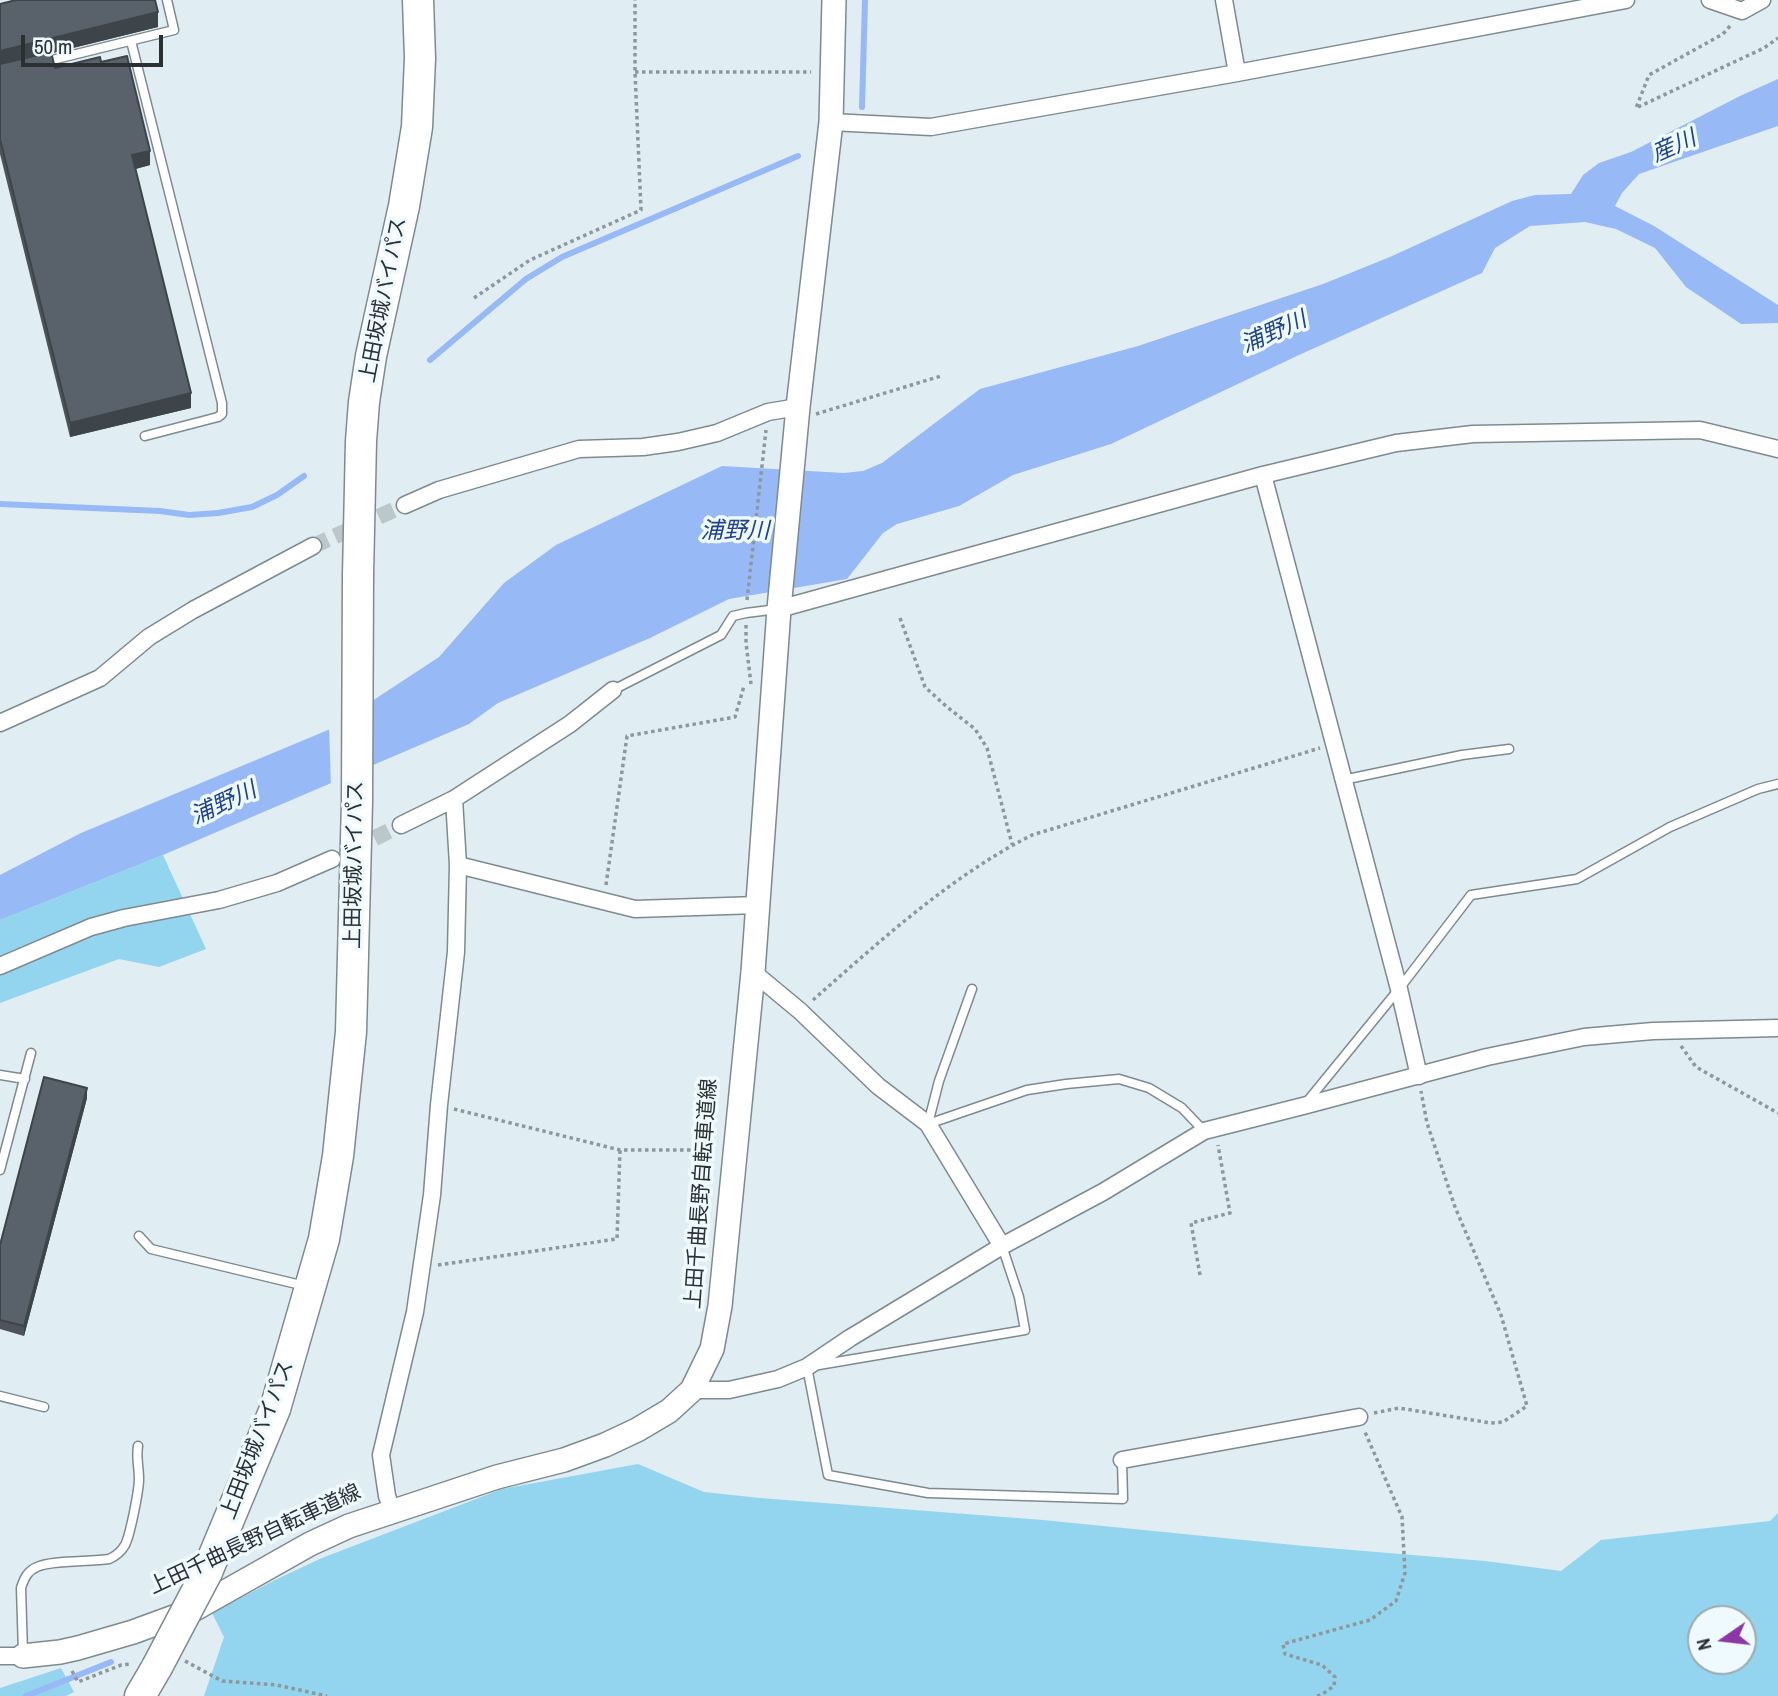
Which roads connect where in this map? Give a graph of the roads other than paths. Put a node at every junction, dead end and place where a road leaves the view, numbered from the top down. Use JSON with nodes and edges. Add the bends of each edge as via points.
{"nodes":[{"id":1,"x":167,"y":0,"type":"edge"},
{"id":2,"x":418,"y":0,"type":"edge"},
{"id":3,"x":834,"y":0,"type":"edge"},
{"id":4,"x":1224,"y":0,"type":"edge"},
{"id":5,"x":1626,"y":0,"type":"edge"},
{"id":6,"x":1710,"y":0,"type":"edge"},
{"id":7,"x":1762,"y":0,"type":"edge"},
{"id":8,"x":131,"y":41,"type":"junction"},
{"id":9,"x":39,"y":63,"type":"edge"},
{"id":10,"x":1237,"y":73,"type":"junction"},
{"id":11,"x":831,"y":122,"type":"junction"},
{"id":12,"x":797,"y":420,"type":"junction"},
{"id":13,"x":145,"y":436,"type":"dead end"},
{"id":14,"x":1778,"y":449,"type":"edge"},
{"id":15,"x":1263,"y":475,"type":"junction"},
{"id":16,"x":405,"y":505,"type":"tunnel mouth"},
{"id":17,"x":313,"y":546,"type":"tunnel mouth"},
{"id":18,"x":779,"y":603,"type":"junction"},
{"id":19,"x":613,"y":690,"type":"joint"},
{"id":20,"x":0,"y":723,"type":"edge"},
{"id":21,"x":1508,"y":749,"type":"dead end"},
{"id":22,"x":1343,"y":781,"type":"junction"},
{"id":23,"x":1778,"y":784,"type":"edge"},
{"id":24,"x":454,"y":799,"type":"junction"},
{"id":25,"x":401,"y":825,"type":"tunnel mouth"},
{"id":26,"x":332,"y":859,"type":"dead end"},
{"id":27,"x":458,"y":865,"type":"junction"},
{"id":28,"x":758,"y":905,"type":"junction"},
{"id":29,"x":0,"y":966,"type":"edge"},
{"id":30,"x":753,"y":972,"type":"junction"},
{"id":31,"x":972,"y":989,"type":"dead end"},
{"id":32,"x":1399,"y":989,"type":"junction"},
{"id":33,"x":1778,"y":1028,"type":"edge"},
{"id":34,"x":31,"y":1053,"type":"dead end"},
{"id":35,"x":0,"y":1075,"type":"edge"},
{"id":36,"x":1419,"y":1076,"type":"junction"},
{"id":37,"x":25,"y":1079,"type":"junction"},
{"id":38,"x":1303,"y":1106,"type":"junction"},
{"id":39,"x":928,"y":1124,"type":"junction"},
{"id":40,"x":1210,"y":1129,"type":"junction"},
{"id":41,"x":0,"y":1170,"type":"edge"},
{"id":42,"x":139,"y":1237,"type":"dead end"},
{"id":43,"x":1002,"y":1246,"type":"junction"},
{"id":44,"x":311,"y":1287,"type":"junction"},
{"id":45,"x":807,"y":1367,"type":"junction"},
{"id":46,"x":692,"y":1390,"type":"junction"},
{"id":47,"x":0,"y":1396,"type":"edge"},
{"id":48,"x":44,"y":1408,"type":"dead end"},
{"id":49,"x":1359,"y":1417,"type":"road end"},
{"id":50,"x":138,"y":1446,"type":"dead end"},
{"id":51,"x":1122,"y":1460,"type":"joint"},
{"id":52,"x":392,"y":1510,"type":"junction"},
{"id":53,"x":11,"y":1656,"type":"edge"},
{"id":54,"x":139,"y":1696,"type":"edge"}],
"edges":[{"from":1,"to":8,"type":"lane","via":[[174,30]]},
{"from":2,"to":44,"type":"highway","name":"上田坂城バイパス","via":[[417,127],[364,402],[351,1032],[338,1156]]},
{"from":3,"to":11,"type":"street"},
{"from":4,"to":10,"type":"street"},
{"from":5,"to":10,"type":"street"},
{"from":6,"to":7,"type":"street","via":[[1742,11]]},
{"from":8,"to":9,"type":"lane"},
{"from":8,"to":13,"type":"lane","via":[[222,403],[218,417]]},
{"from":10,"to":11,"type":"street","via":[[931,127]]},
{"from":11,"to":12,"type":"street"},
{"from":12,"to":16,"type":"street","via":[[768,412],[717,433],[678,442],[579,449]]},
{"from":12,"to":18,"type":"street"},
{"from":14,"to":15,"type":"street","via":[[1700,430],[1473,434],[1396,443]]},
{"from":15,"to":18,"type":"street"},
{"from":15,"to":22,"type":"street"},
{"from":17,"to":20,"type":"street","via":[[149,637],[100,678]]},
{"from":18,"to":19,"type":"lane","via":[[746,609],[733,616],[721,635]]},
{"from":18,"to":28,"type":"street"},
{"from":19,"to":24,"type":"street","via":[[570,724]]},
{"from":21,"to":22,"type":"lane"},
{"from":22,"to":32,"type":"street"},
{"from":23,"to":32,"type":"lane","via":[[1670,827],[1577,879],[1471,895]]},
{"from":24,"to":25,"type":"street"},
{"from":24,"to":27,"type":"street"},
{"from":26,"to":29,"type":"street","via":[[219,900],[91,927]]},
{"from":27,"to":28,"type":"street","via":[[635,909]]},
{"from":27,"to":52,"type":"street","via":[[456,952],[432,1195],[415,1312],[381,1455]]},
{"from":28,"to":30,"type":"street"},
{"from":30,"to":39,"type":"street","via":[[878,1086]]},
{"from":30,"to":46,"type":"street","via":[[718,1317],[712,1349]]},
{"from":31,"to":39,"type":"lane"},
{"from":32,"to":36,"type":"street"},
{"from":32,"to":38,"type":"lane"},
{"from":33,"to":36,"type":"street","via":[[1584,1037]]},
{"from":34,"to":37,"type":"lane"},
{"from":35,"to":37,"type":"lane"},
{"from":36,"to":38,"type":"street"},
{"from":37,"to":41,"type":"lane"},
{"from":38,"to":40,"type":"street"},
{"from":39,"to":40,"type":"lane","via":[[1027,1090],[1119,1079],[1149,1088]]},
{"from":39,"to":43,"type":"street"},
{"from":40,"to":43,"type":"street"},
{"from":42,"to":44,"type":"lane","via":[[151,1249]]},
{"from":43,"to":45,"type":"street"},
{"from":43,"to":45,"type":"lane","via":[[1025,1330]]},
{"from":44,"to":54,"type":"highway","name":"上田坂城バイパス","bridge":true,"via":[[275,1409],[207,1572]]},
{"from":45,"to":46,"type":"street","via":[[729,1390]]},
{"from":45,"to":51,"type":"lane","via":[[828,1475],[928,1493],[1123,1499]]},
{"from":46,"to":52,"type":"street","via":[[669,1411],[605,1445]]},
{"from":47,"to":48,"type":"lane"},
{"from":49,"to":51,"type":"street"},
{"from":50,"to":53,"type":"lane","via":[[139,1481],[124,1547],[108,1559],[36,1567],[21,1588]]},
{"from":52,"to":53,"type":"street","via":[[310,1544],[193,1610],[60,1652]]}]}
